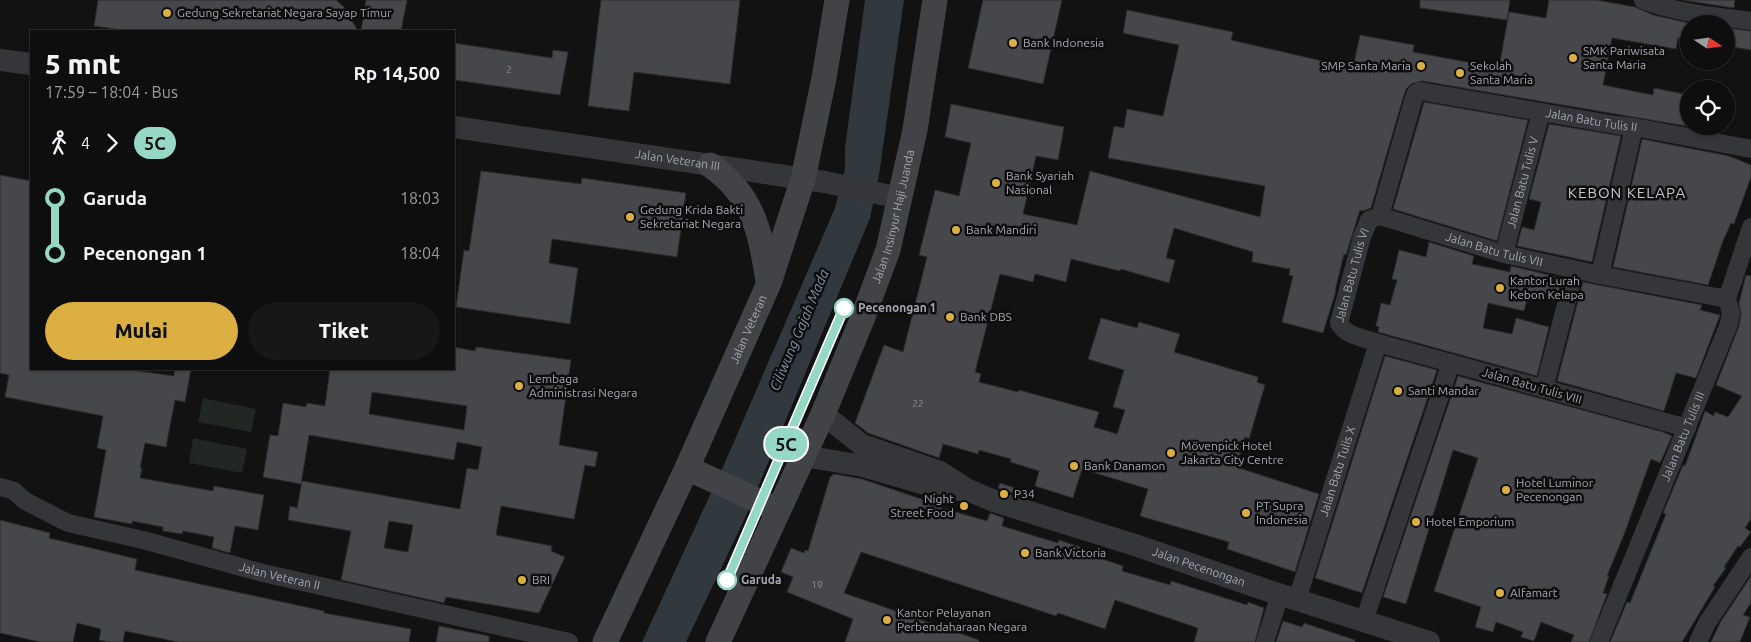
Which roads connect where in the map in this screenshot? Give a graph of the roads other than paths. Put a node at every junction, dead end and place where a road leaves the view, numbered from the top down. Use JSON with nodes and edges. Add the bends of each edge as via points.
{"nodes":[{"id":1,"x":837,"y":0,"type":"edge"},
{"id":2,"x":935,"y":0,"type":"edge"},
{"id":3,"x":1643,"y":0,"type":"edge"},
{"id":4,"x":1751,"y":21,"type":"edge"},
{"id":5,"x":0,"y":60,"type":"edge"},
{"id":6,"x":30,"y":64,"type":"edge"},
{"id":7,"x":1433,"y":92,"type":"joint"},
{"id":8,"x":1541,"y":112,"type":"junction"},
{"id":9,"x":455,"y":127,"type":"edge"},
{"id":10,"x":1634,"y":127,"type":"junction"},
{"id":11,"x":1751,"y":149,"type":"edge"},
{"id":12,"x":710,"y":165,"type":"junction"},
{"id":13,"x":803,"y":179,"type":"junction"},
{"id":14,"x":889,"y":196,"type":"junction"},
{"id":15,"x":1380,"y":216,"type":"junction"},
{"id":16,"x":1751,"y":227,"type":"edge"},
{"id":17,"x":1504,"y":254,"type":"junction"},
{"id":18,"x":1575,"y":270,"type":"junction"},
{"id":19,"x":1600,"y":275,"type":"junction"},
{"id":20,"x":769,"y":283,"type":"junction"},
{"id":21,"x":1727,"y":299,"type":"junction"},
{"id":22,"x":1378,"y":343,"type":"junction"},
{"id":23,"x":1451,"y":363,"type":"junction"},
{"id":24,"x":1544,"y":388,"type":"junction"},
{"id":25,"x":823,"y":414,"type":"junction"},
{"id":26,"x":1687,"y":428,"type":"junction"},
{"id":27,"x":804,"y":456,"type":"junction"},
{"id":28,"x":687,"y":468,"type":"junction"},
{"id":29,"x":0,"y":487,"type":"edge"},
{"id":30,"x":968,"y":490,"type":"junction"},
{"id":31,"x":778,"y":510,"type":"junction"},
{"id":32,"x":1751,"y":558,"type":"edge"},
{"id":33,"x":1289,"y":597,"type":"junction"},
{"id":34,"x":1364,"y":621,"type":"junction"},
{"id":35,"x":569,"y":642,"type":"edge"},
{"id":36,"x":605,"y":642,"type":"edge"},
{"id":37,"x":718,"y":642,"type":"edge"},
{"id":38,"x":1265,"y":642,"type":"edge"},
{"id":39,"x":1429,"y":642,"type":"edge"},
{"id":40,"x":1599,"y":642,"type":"edge"},
{"id":41,"x":1698,"y":642,"type":"edge"}],
"edges":[{"from":1,"to":13,"type":"main road","name":"Jalan Veteran"},
{"from":2,"to":14,"type":"main road","name":"Jalan Insinyur Haji Juanda","via":[[914,130]]},
{"from":3,"to":4,"type":"street"},
{"from":5,"to":6,"type":"street"},
{"from":7,"to":8,"type":"street","name":"Jalan Batu Tulis II"},
{"from":7,"to":15,"type":"street","name":"Jalan Batu Tulis VI","via":[[1416,93]]},
{"from":8,"to":10,"type":"street","name":"Jalan Batu Tulis II"},
{"from":8,"to":17,"type":"street","name":"Jalan Batu Tulis V"},
{"from":9,"to":12,"type":"street","name":"Jalan Veteran III"},
{"from":10,"to":11,"type":"street","name":"Jalan Batu Tulis II"},
{"from":10,"to":19,"type":"street"},
{"from":12,"to":13,"type":"street","name":"Jalan Veteran III"},
{"from":12,"to":20,"type":"main road","via":[[731,182],[746,201],[760,236]]},
{"from":13,"to":14,"type":"street","name":"Jalan Veteran III"},
{"from":13,"to":20,"type":"main road","name":"Jalan Veteran"},
{"from":14,"to":25,"type":"main road","name":"Jalan Insinyur Haji Juanda","via":[[888,250]]},
{"from":15,"to":17,"type":"street","name":"Jalan Batu Tulis VII"},
{"from":15,"to":22,"type":"street","name":"Jalan Batu Tulis VI","via":[[1369,220],[1362,237],[1339,323],[1350,334]]},
{"from":16,"to":21,"type":"street","name":"Jalan Batu Tulis III"},
{"from":17,"to":18,"type":"street","name":"Jalan Batu Tulis VII"},
{"from":18,"to":19,"type":"street","name":"Jalan Batu Tulis VII"},
{"from":18,"to":24,"type":"street"},
{"from":19,"to":21,"type":"street","name":"Jalan Batu Tulis VII"},
{"from":20,"to":28,"type":"main road","name":"Jalan Veteran"},
{"from":21,"to":26,"type":"street","name":"Jalan Batu Tulis III","via":[[1731,313],[1729,324]]},
{"from":22,"to":23,"type":"street","name":"Jalan Batu Tulis VIII"},
{"from":22,"to":33,"type":"street","name":"Jalan Batu Tulis X"},
{"from":23,"to":24,"type":"street","name":"Jalan Batu Tulis VIII"},
{"from":23,"to":34,"type":"street"},
{"from":24,"to":26,"type":"street","name":"Jalan Batu Tulis VIII"},
{"from":25,"to":27,"type":"main road","name":"Jalan Insinyur Haji Juanda"},
{"from":25,"to":30,"type":"street","name":"Jalan Pecenongan","via":[[862,446],[940,472]]},
{"from":26,"to":40,"type":"street","name":"Jalan Batu Tulis III"},
{"from":27,"to":30,"type":"street","name":"Jalan Pecenongan","via":[[863,466],[936,487]]},
{"from":27,"to":31,"type":"main road","name":"Jalan Insinyur Haji Juanda"},
{"from":28,"to":31,"type":"main road"},
{"from":28,"to":36,"type":"main road","name":"Jalan Veteran"},
{"from":29,"to":35,"type":"street","name":"Jalan Veteran II","via":[[14,491],[25,501],[68,523],[263,573]]},
{"from":30,"to":33,"type":"street","name":"Jalan Pecenongan"},
{"from":31,"to":37,"type":"main road","name":"Jalan Insinyur Haji Juanda"},
{"from":32,"to":41,"type":"street","via":[[1707,623]]},
{"from":33,"to":34,"type":"street","name":"Jalan Pecenongan"},
{"from":33,"to":38,"type":"street","name":"Jalan Batu Tulis X"},
{"from":34,"to":39,"type":"street","name":"Jalan Pecenongan"}]}
